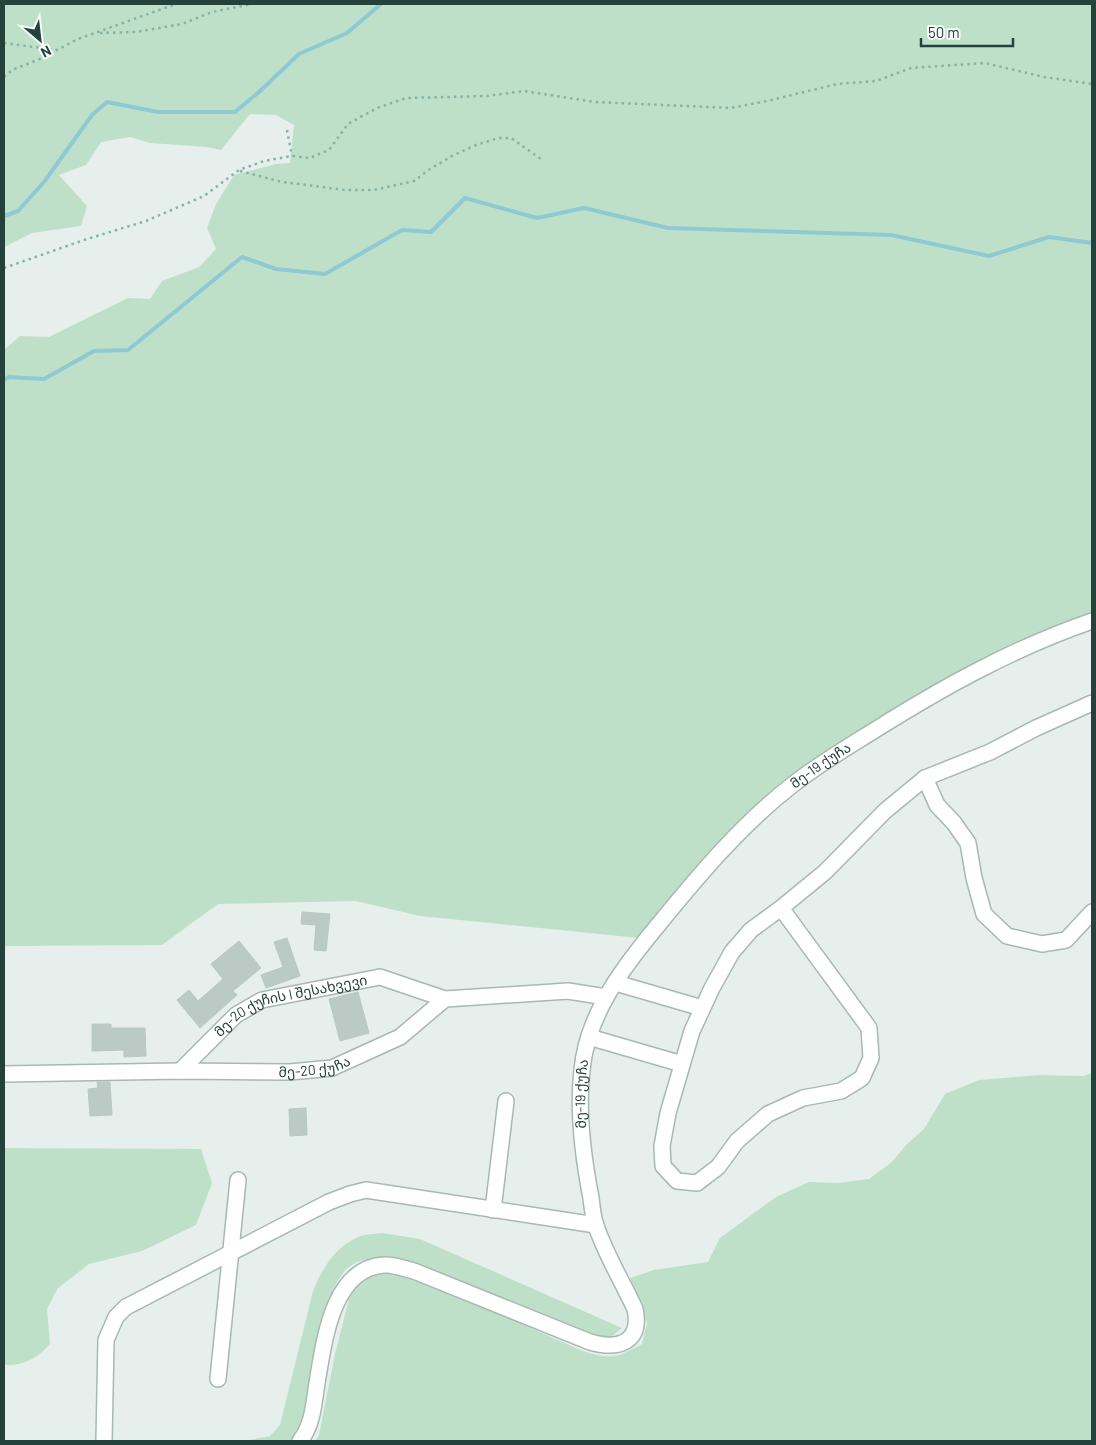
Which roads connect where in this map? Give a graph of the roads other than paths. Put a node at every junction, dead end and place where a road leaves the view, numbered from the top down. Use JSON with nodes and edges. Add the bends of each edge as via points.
{"nodes":[{"id":1,"x":1092,"y":621,"type":"edge"},
{"id":2,"x":1092,"y":703,"type":"edge"},
{"id":3,"x":925,"y":778,"type":"junction"},
{"id":4,"x":781,"y":908,"type":"junction"},
{"id":5,"x":1092,"y":912,"type":"edge"},
{"id":6,"x":616,"y":983,"type":"junction"},
{"id":7,"x":606,"y":997,"type":"junction"},
{"id":8,"x":444,"y":999,"type":"junction"},
{"id":9,"x":702,"y":1008,"type":"junction"},
{"id":10,"x":589,"y":1037,"type":"junction"},
{"id":11,"x":682,"y":1064,"type":"junction"},
{"id":12,"x":180,"y":1071,"type":"junction"},
{"id":13,"x":4,"y":1074,"type":"edge"},
{"id":14,"x":506,"y":1101,"type":"dead end"},
{"id":15,"x":238,"y":1180,"type":"dead end"},
{"id":16,"x":493,"y":1210,"type":"junction"},
{"id":17,"x":596,"y":1225,"type":"junction"},
{"id":18,"x":231,"y":1252,"type":"junction"},
{"id":19,"x":218,"y":1379,"type":"dead end"},
{"id":20,"x":104,"y":1441,"type":"edge"},
{"id":21,"x":300,"y":1441,"type":"edge"}],
"edges":[{"from":1,"to":6,"type":"street","name":"მე-19 ქუჩა","via":[[1015,650],[967,675],[845,748],[791,786],[753,819],[698,876],[641,946]]},
{"from":2,"to":3,"type":"street","via":[[990,752]]},
{"from":3,"to":4,"type":"street","via":[[885,811],[825,872]]},
{"from":3,"to":5,"type":"street","via":[[937,805],[968,843],[984,914],[1008,936],[1042,944],[1066,940]]},
{"from":4,"to":9,"type":"street","via":[[751,930],[732,952]]},
{"from":4,"to":11,"type":"street","via":[[869,1028],[871,1058],[862,1078],[841,1091],[804,1098],[768,1114],[737,1142],[718,1167],[697,1183],[676,1181],[663,1166],[662,1146],[668,1113]]},
{"from":6,"to":7,"type":"street","name":"მე-19 ქუჩა"},
{"from":6,"to":9,"type":"street"},
{"from":7,"to":8,"type":"street","via":[[568,991]]},
{"from":7,"to":10,"type":"street","name":"მე-19 ქუჩა"},
{"from":8,"to":12,"type":"street","name":"მე-20 ქუჩა","via":[[400,1037],[332,1068],[290,1072]]},
{"from":8,"to":12,"type":"street","name":"მე-20 ქუჩის I შესახვევი","via":[[380,977],[262,1000],[236,1015]]},
{"from":9,"to":11,"type":"street"},
{"from":10,"to":11,"type":"street"},
{"from":10,"to":17,"type":"street","name":"მე-19 ქუჩა","via":[[582,1068],[580,1113]]},
{"from":12,"to":13,"type":"street","name":"მე-20 ქუჩა"},
{"from":14,"to":16,"type":"street"},
{"from":15,"to":18,"type":"street"},
{"from":16,"to":17,"type":"street"},
{"from":16,"to":18,"type":"street","via":[[366,1190],[329,1202]]},
{"from":17,"to":21,"type":"street","name":"მე-19 ქუჩა","via":[[634,1309],[637,1321],[632,1336],[620,1344],[604,1346],[414,1271],[385,1264],[367,1268],[353,1276],[334,1308],[310,1423]]},
{"from":18,"to":19,"type":"street"},
{"from":18,"to":20,"type":"street","via":[[126,1307],[116,1317],[106,1340]]}]}
